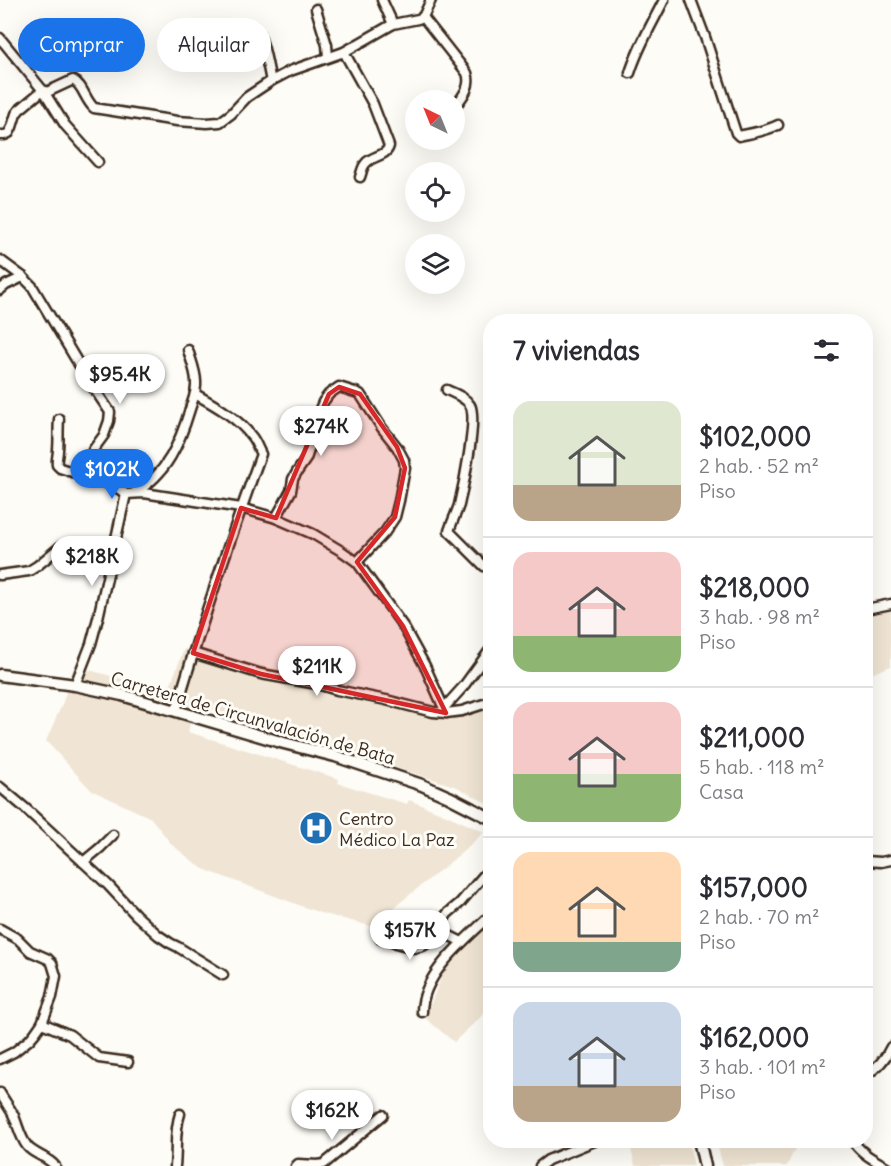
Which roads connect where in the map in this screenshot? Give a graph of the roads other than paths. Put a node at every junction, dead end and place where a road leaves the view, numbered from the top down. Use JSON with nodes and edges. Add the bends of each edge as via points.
{"nodes":[{"id":1,"x":382,"y":0,"type":"edge"},
{"id":2,"x":431,"y":0,"type":"edge"},
{"id":3,"x":664,"y":0,"type":"edge"},
{"id":4,"x":691,"y":0,"type":"edge"},
{"id":5,"x":316,"y":9,"type":"dead end"},
{"id":6,"x":423,"y":17,"type":"junction"},
{"id":7,"x":393,"y":24,"type":"junction"},
{"id":8,"x":0,"y":38,"type":"edge"},
{"id":9,"x":344,"y":52,"type":"junction"},
{"id":10,"x":328,"y":57,"type":"junction"},
{"id":11,"x":268,"y":72,"type":"edge"},
{"id":12,"x":630,"y":73,"type":"dead end"},
{"id":13,"x":270,"y":81,"type":"junction"},
{"id":14,"x":465,"y":91,"type":"edge"},
{"id":15,"x":44,"y":92,"type":"junction"},
{"id":16,"x":778,"y":125,"type":"dead end"},
{"id":17,"x":0,"y":135,"type":"edge"},
{"id":18,"x":98,"y":162,"type":"dead end"},
{"id":19,"x":360,"y":177,"type":"dead end"},
{"id":20,"x":0,"y":260,"type":"edge"},
{"id":21,"x":23,"y":277,"type":"junction"},
{"id":22,"x":0,"y":290,"type":"edge"},
{"id":23,"x":188,"y":350,"type":"dead end"},
{"id":24,"x":447,"y":390,"type":"dead end"},
{"id":25,"x":195,"y":394,"type":"junction"},
{"id":26,"x":59,"y":419,"type":"dead end"},
{"id":27,"x":87,"y":477,"type":"junction"},
{"id":28,"x":129,"y":494,"type":"junction"},
{"id":29,"x":241,"y":508,"type":"junction"},
{"id":30,"x":276,"y":518,"type":"junction"},
{"id":31,"x":112,"y":558,"type":"junction"},
{"id":32,"x":357,"y":562,"type":"junction"},
{"id":33,"x":483,"y":563,"type":"edge"},
{"id":34,"x":0,"y":575,"type":"edge"},
{"id":35,"x":891,"y":603,"type":"edge"},
{"id":36,"x":873,"y":607,"type":"edge"},
{"id":37,"x":192,"y":653,"type":"junction"},
{"id":38,"x":483,"y":662,"type":"edge"},
{"id":39,"x":0,"y":675,"type":"edge"},
{"id":40,"x":75,"y":686,"type":"junction"},
{"id":41,"x":483,"y":704,"type":"edge"},
{"id":42,"x":445,"y":710,"type":"junction"},
{"id":43,"x":176,"y":711,"type":"junction"},
{"id":44,"x":0,"y":787,"type":"edge"},
{"id":45,"x":483,"y":814,"type":"edge"},
{"id":46,"x":113,"y":835,"type":"dead end"},
{"id":47,"x":891,"y":860,"type":"edge"},
{"id":48,"x":873,"y":861,"type":"edge"},
{"id":49,"x":83,"y":862,"type":"junction"},
{"id":50,"x":483,"y":876,"type":"edge"},
{"id":51,"x":483,"y":922,"type":"edge"},
{"id":52,"x":0,"y":930,"type":"edge"},
{"id":53,"x":438,"y":930,"type":"junction"},
{"id":54,"x":381,"y":939,"type":"dead end"},
{"id":55,"x":462,"y":942,"type":"junction"},
{"id":56,"x":223,"y":975,"type":"dead end"},
{"id":57,"x":422,"y":1012,"type":"dead end"},
{"id":58,"x":42,"y":1023,"type":"junction"},
{"id":59,"x":891,"y":1047,"type":"edge"},
{"id":60,"x":0,"y":1059,"type":"edge"},
{"id":61,"x":128,"y":1062,"type":"dead end"},
{"id":62,"x":873,"y":1070,"type":"edge"},
{"id":63,"x":0,"y":1093,"type":"edge"},
{"id":64,"x":180,"y":1114,"type":"dead end"},
{"id":65,"x":383,"y":1115,"type":"dead end"},
{"id":66,"x":577,"y":1148,"type":"edge"},
{"id":67,"x":701,"y":1148,"type":"edge"},
{"id":68,"x":858,"y":1148,"type":"edge"},
{"id":69,"x":55,"y":1166,"type":"edge"},
{"id":70,"x":175,"y":1166,"type":"edge"},
{"id":71,"x":296,"y":1166,"type":"edge"},
{"id":72,"x":540,"y":1166,"type":"edge"},
{"id":73,"x":705,"y":1166,"type":"edge"},
{"id":74,"x":885,"y":1166,"type":"edge"}],
"edges":[{"from":1,"to":7,"type":"street"},
{"from":2,"to":6,"type":"street"},
{"from":3,"to":12,"type":"street"},
{"from":4,"to":16,"type":"street","via":[[736,133],[745,135]]},
{"from":5,"to":10,"type":"street"},
{"from":6,"to":7,"type":"street"},
{"from":6,"to":14,"type":"street","via":[[467,73],[470,80]]},
{"from":7,"to":9,"type":"street"},
{"from":8,"to":15,"type":"street"},
{"from":9,"to":10,"type":"street"},
{"from":9,"to":19,"type":"street","via":[[373,104],[389,146],[386,153],[366,162]]},
{"from":10,"to":13,"type":"street"},
{"from":11,"to":13,"type":"street"},
{"from":13,"to":15,"type":"street","via":[[225,119],[207,123],[94,108],[73,80]]},
{"from":15,"to":17,"type":"street","via":[[19,110],[9,132]]},
{"from":15,"to":18,"type":"street","via":[[65,125]]},
{"from":20,"to":21,"type":"street"},
{"from":21,"to":22,"type":"street"},
{"from":21,"to":27,"type":"street","via":[[32,285],[110,412],[104,435],[93,450]]},
{"from":23,"to":25,"type":"street","via":[[196,381]]},
{"from":24,"to":33,"type":"street","via":[[469,403],[473,426],[459,503],[449,531]]},
{"from":25,"to":28,"type":"street","via":[[169,460],[150,482]]},
{"from":25,"to":29,"type":"street","via":[[242,426],[261,454]]},
{"from":26,"to":27,"type":"street","via":[[57,465]]},
{"from":27,"to":28,"type":"street"},
{"from":28,"to":29,"type":"street"},
{"from":28,"to":31,"type":"street"},
{"from":29,"to":30,"type":"street"},
{"from":29,"to":37,"type":"street"},
{"from":30,"to":32,"type":"street","via":[[313,534]]},
{"from":30,"to":32,"type":"street","via":[[306,459],[323,402],[339,387],[360,394],[397,447],[405,468],[395,517]]},
{"from":31,"to":34,"type":"street","via":[[73,557],[60,547],[28,571]]},
{"from":31,"to":40,"type":"street","via":[[98,618]]},
{"from":32,"to":42,"type":"street","via":[[404,626]]},
{"from":35,"to":36,"type":"street"},
{"from":37,"to":42,"type":"street","via":[[261,674],[433,712]]},
{"from":37,"to":43,"type":"street"},
{"from":38,"to":42,"type":"street"},
{"from":39,"to":40,"type":"main road","name":"Carretera de Circunvalación de Bata"},
{"from":40,"to":43,"type":"main road","name":"Carretera de Circunvalación de Bata"},
{"from":41,"to":42,"type":"street","via":[[462,711]]},
{"from":43,"to":45,"type":"main road","name":"Carretera de Circunvalación de Bata","via":[[422,785]]},
{"from":44,"to":49,"type":"street"},
{"from":46,"to":49,"type":"street"},
{"from":47,"to":48,"type":"street"},
{"from":49,"to":56,"type":"street","via":[[158,935]]},
{"from":50,"to":53,"type":"street","via":[[447,914]]},
{"from":51,"to":55,"type":"street"},
{"from":52,"to":58,"type":"street","via":[[52,963],[56,976]]},
{"from":53,"to":54,"type":"street","via":[[433,939],[414,948]]},
{"from":53,"to":55,"type":"street"},
{"from":55,"to":57,"type":"street","via":[[428,985]]},
{"from":58,"to":60,"type":"street","via":[[22,1047]]},
{"from":58,"to":61,"type":"street","via":[[70,1035],[99,1058]]},
{"from":59,"to":62,"type":"street"},
{"from":63,"to":69,"type":"street","via":[[27,1146]]},
{"from":64,"to":70,"type":"street"},
{"from":65,"to":71,"type":"street","via":[[324,1164]]},
{"from":66,"to":72,"type":"street"},
{"from":67,"to":73,"type":"main road"},
{"from":68,"to":74,"type":"street"}]}
